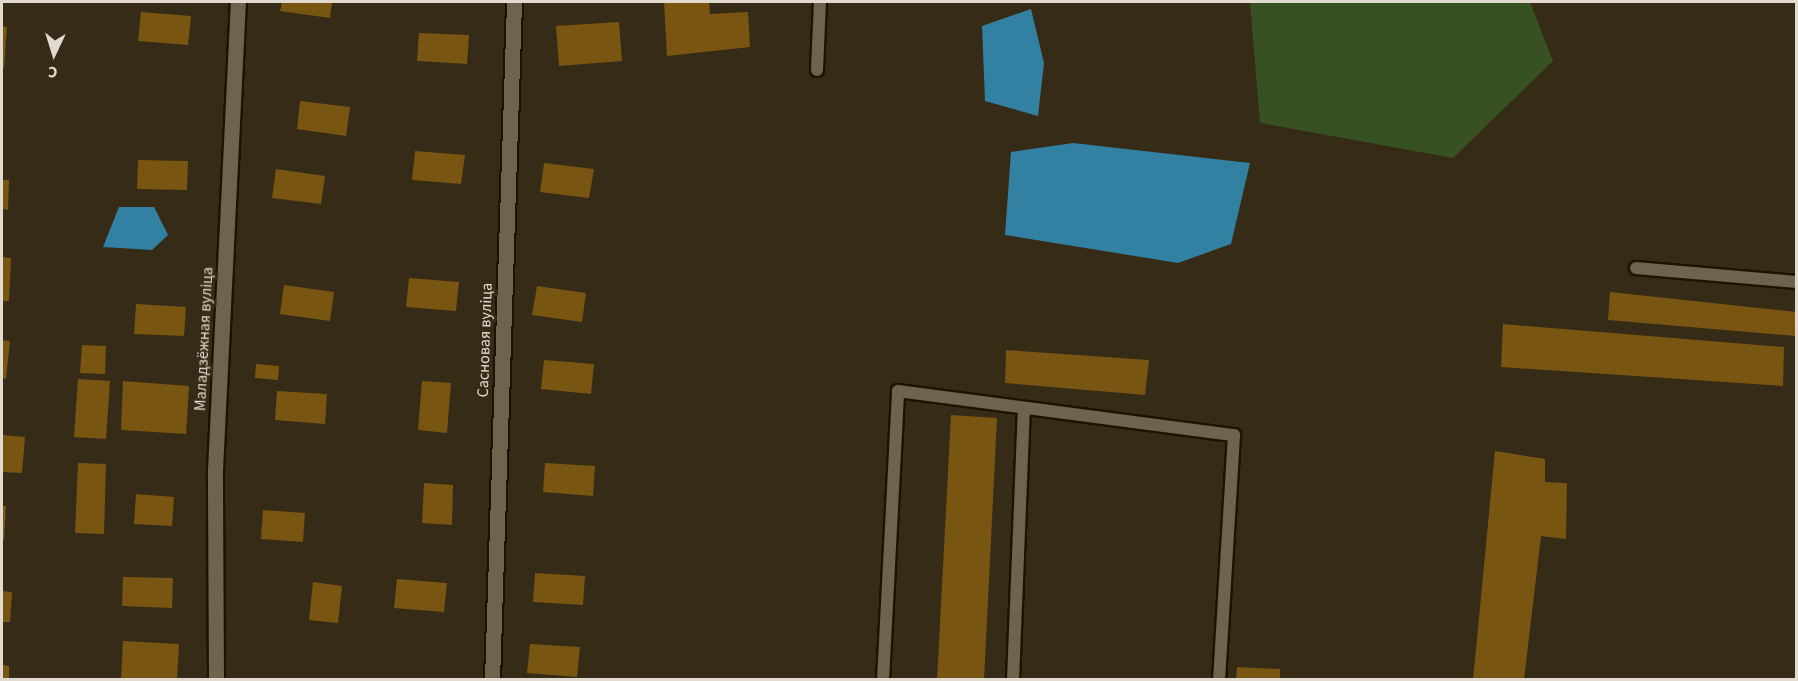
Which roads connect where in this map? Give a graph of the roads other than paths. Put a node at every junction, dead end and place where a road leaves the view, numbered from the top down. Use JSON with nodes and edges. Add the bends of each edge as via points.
{"nodes":[{"id":1,"x":238,"y":2,"type":"edge"},
{"id":2,"x":514,"y":2,"type":"edge"},
{"id":3,"x":820,"y":2,"type":"edge"},
{"id":4,"x":817,"y":70,"type":"dead end"},
{"id":5,"x":1636,"y":268,"type":"dead end"},
{"id":6,"x":1797,"y":282,"type":"edge"},
{"id":7,"x":1024,"y":408,"type":"junction"},
{"id":8,"x":216,"y":680,"type":"edge"},
{"id":9,"x":492,"y":680,"type":"edge"},
{"id":10,"x":883,"y":680,"type":"edge"},
{"id":11,"x":1013,"y":680,"type":"edge"},
{"id":12,"x":1219,"y":680,"type":"edge"}],
"edges":[{"from":1,"to":8,"type":"street","name":"Маладзёжная вуліца","via":[[214,470]]},
{"from":2,"to":9,"type":"street","name":"Сасновая вуліца"},
{"from":3,"to":4,"type":"lane"},
{"from":5,"to":6,"type":"lane"},
{"from":7,"to":10,"type":"lane","via":[[898,391]]},
{"from":7,"to":11,"type":"lane"},
{"from":7,"to":12,"type":"lane","via":[[1234,435]]}]}
